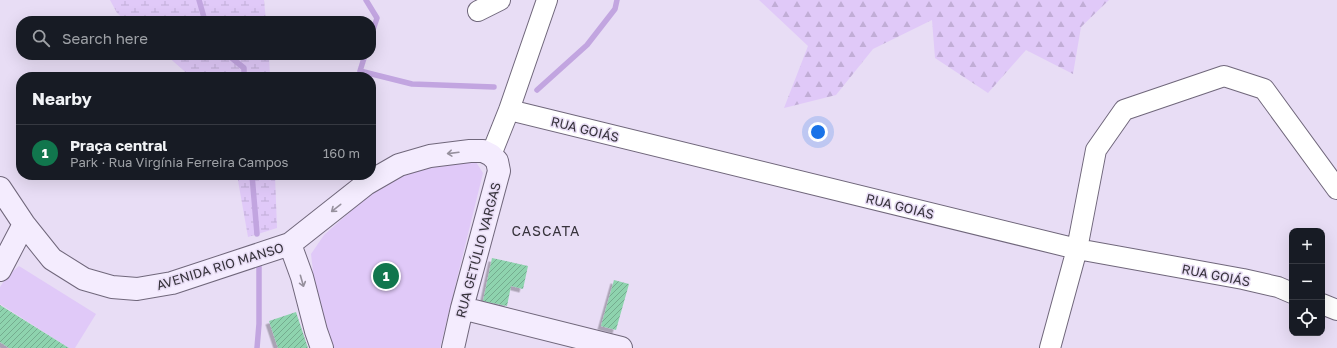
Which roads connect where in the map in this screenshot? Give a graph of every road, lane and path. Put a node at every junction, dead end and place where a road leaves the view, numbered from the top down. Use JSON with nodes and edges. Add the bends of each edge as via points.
{"nodes":[{"id":1,"x":500,"y":0,"type":"edge"},
{"id":2,"x":547,"y":0,"type":"edge"},
{"id":3,"x":478,"y":11,"type":"dead end"},
{"id":4,"x":509,"y":110,"type":"junction"},
{"id":5,"x":491,"y":154,"type":"junction"},
{"id":6,"x":376,"y":178,"type":"edge"},
{"id":7,"x":373,"y":180,"type":"edge"},
{"id":8,"x":0,"y":188,"type":"edge"},
{"id":9,"x":1337,"y":189,"type":"edge"},
{"id":10,"x":24,"y":224,"type":"junction"},
{"id":11,"x":290,"y":244,"type":"junction"},
{"id":12,"x":1077,"y":249,"type":"junction"},
{"id":13,"x":0,"y":270,"type":"edge"},
{"id":14,"x":1289,"y":292,"type":"edge"},
{"id":15,"x":1325,"y":305,"type":"edge"},
{"id":16,"x":462,"y":308,"type":"junction"},
{"id":17,"x":1337,"y":310,"type":"edge"},
{"id":18,"x":322,"y":348,"type":"edge"},
{"id":19,"x":453,"y":348,"type":"edge"},
{"id":20,"x":621,"y":348,"type":"edge"},
{"id":21,"x":1050,"y":348,"type":"edge"}],
"edges":[{"from":1,"to":3,"type":"street"},
{"from":2,"to":4,"type":"street"},
{"from":4,"to":5,"type":"street"},
{"from":4,"to":12,"type":"street","name":"RUA GOIÁS"},
{"from":5,"to":6,"type":"street","one_way":true,"via":[[470,151],[430,156],[399,165]]},
{"from":5,"to":16,"type":"street","name":"RUA GETÚLIO VARGAS","via":[[497,161],[499,171]]},
{"from":7,"to":11,"type":"street","one_way":true},
{"from":8,"to":10,"type":"street","name":"AVENIDA RIO MANSO"},
{"from":9,"to":12,"type":"street","via":[[1264,89],[1224,76],[1124,110],[1096,150]]},
{"from":10,"to":11,"type":"street","name":"AVENIDA RIO MANSO","via":[[52,259],[84,279],[112,287],[137,289],[172,283]]},
{"from":10,"to":13,"type":"street"},
{"from":11,"to":18,"type":"street","one_way":true},
{"from":12,"to":14,"type":"street","name":"RUA GOIÁS","via":[[1243,279]]},
{"from":12,"to":21,"type":"street"},
{"from":15,"to":17,"type":"street"},
{"from":16,"to":19,"type":"street","name":"RUA GETÚLIO VARGAS"},
{"from":16,"to":20,"type":"street"}]}
